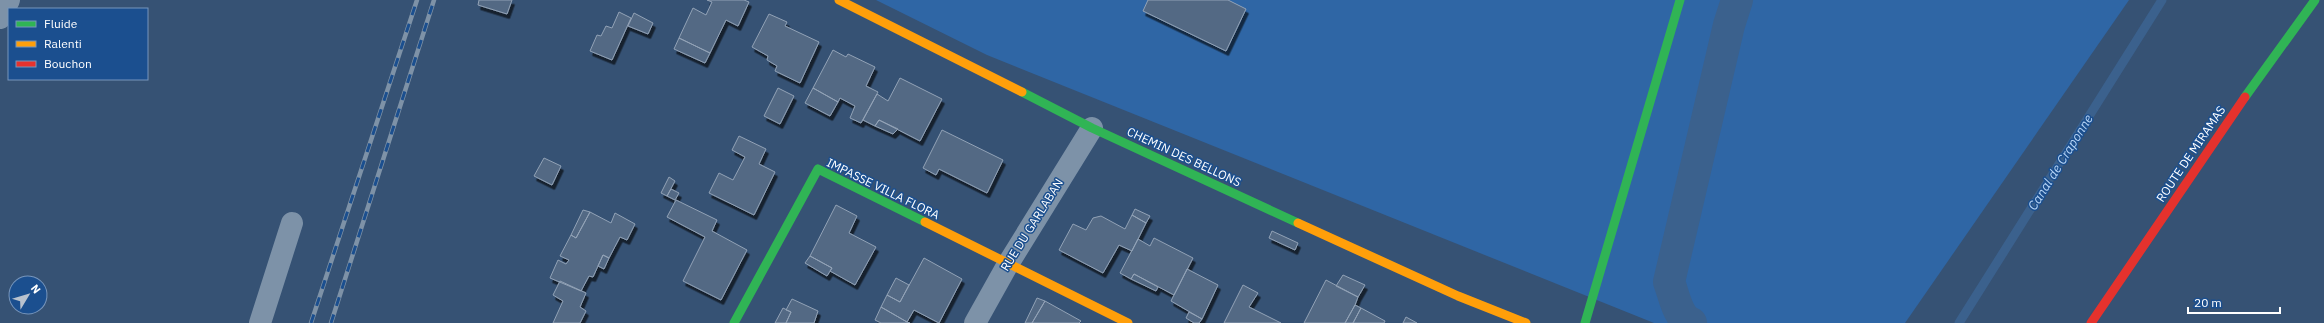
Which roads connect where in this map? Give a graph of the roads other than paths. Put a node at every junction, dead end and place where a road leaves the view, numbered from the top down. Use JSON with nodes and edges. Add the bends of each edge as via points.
{"nodes":[{"id":1,"x":9,"y":0,"type":"edge"},
{"id":2,"x":839,"y":0,"type":"edge"},
{"id":3,"x":1680,"y":0,"type":"edge"},
{"id":4,"x":2315,"y":0,"type":"edge"},
{"id":5,"x":0,"y":18,"type":"edge"},
{"id":6,"x":1092,"y":128,"type":"junction"},
{"id":7,"x":292,"y":223,"type":"dead end"},
{"id":8,"x":1008,"y":264,"type":"junction"},
{"id":9,"x":260,"y":323,"type":"edge"},
{"id":10,"x":734,"y":323,"type":"edge"},
{"id":11,"x":976,"y":323,"type":"edge"},
{"id":12,"x":1128,"y":323,"type":"edge"},
{"id":13,"x":1526,"y":323,"type":"edge"},
{"id":14,"x":1585,"y":323,"type":"edge"},
{"id":15,"x":2091,"y":323,"type":"edge"}],
"edges":[{"from":1,"to":5,"type":"street"},
{"from":2,"to":6,"type":"main road","name":"CHEMIN DES BELLONS"},
{"from":3,"to":14,"type":"main road"},
{"from":4,"to":15,"type":"main road","name":"ROUTE DE MIRAMAS","via":[[2236,109]]},
{"from":6,"to":8,"type":"street","name":"RUE DU GARLABAN"},
{"from":6,"to":13,"type":"main road","name":"CHEMIN DES BELLONS","via":[[1458,296]]},
{"from":7,"to":9,"type":"street"},
{"from":8,"to":10,"type":"main road","name":"IMPASSE VILLA FLORA","via":[[818,169]]},
{"from":8,"to":11,"type":"street","name":"RUE DU GARLABAN"},
{"from":8,"to":12,"type":"main road"}]}
